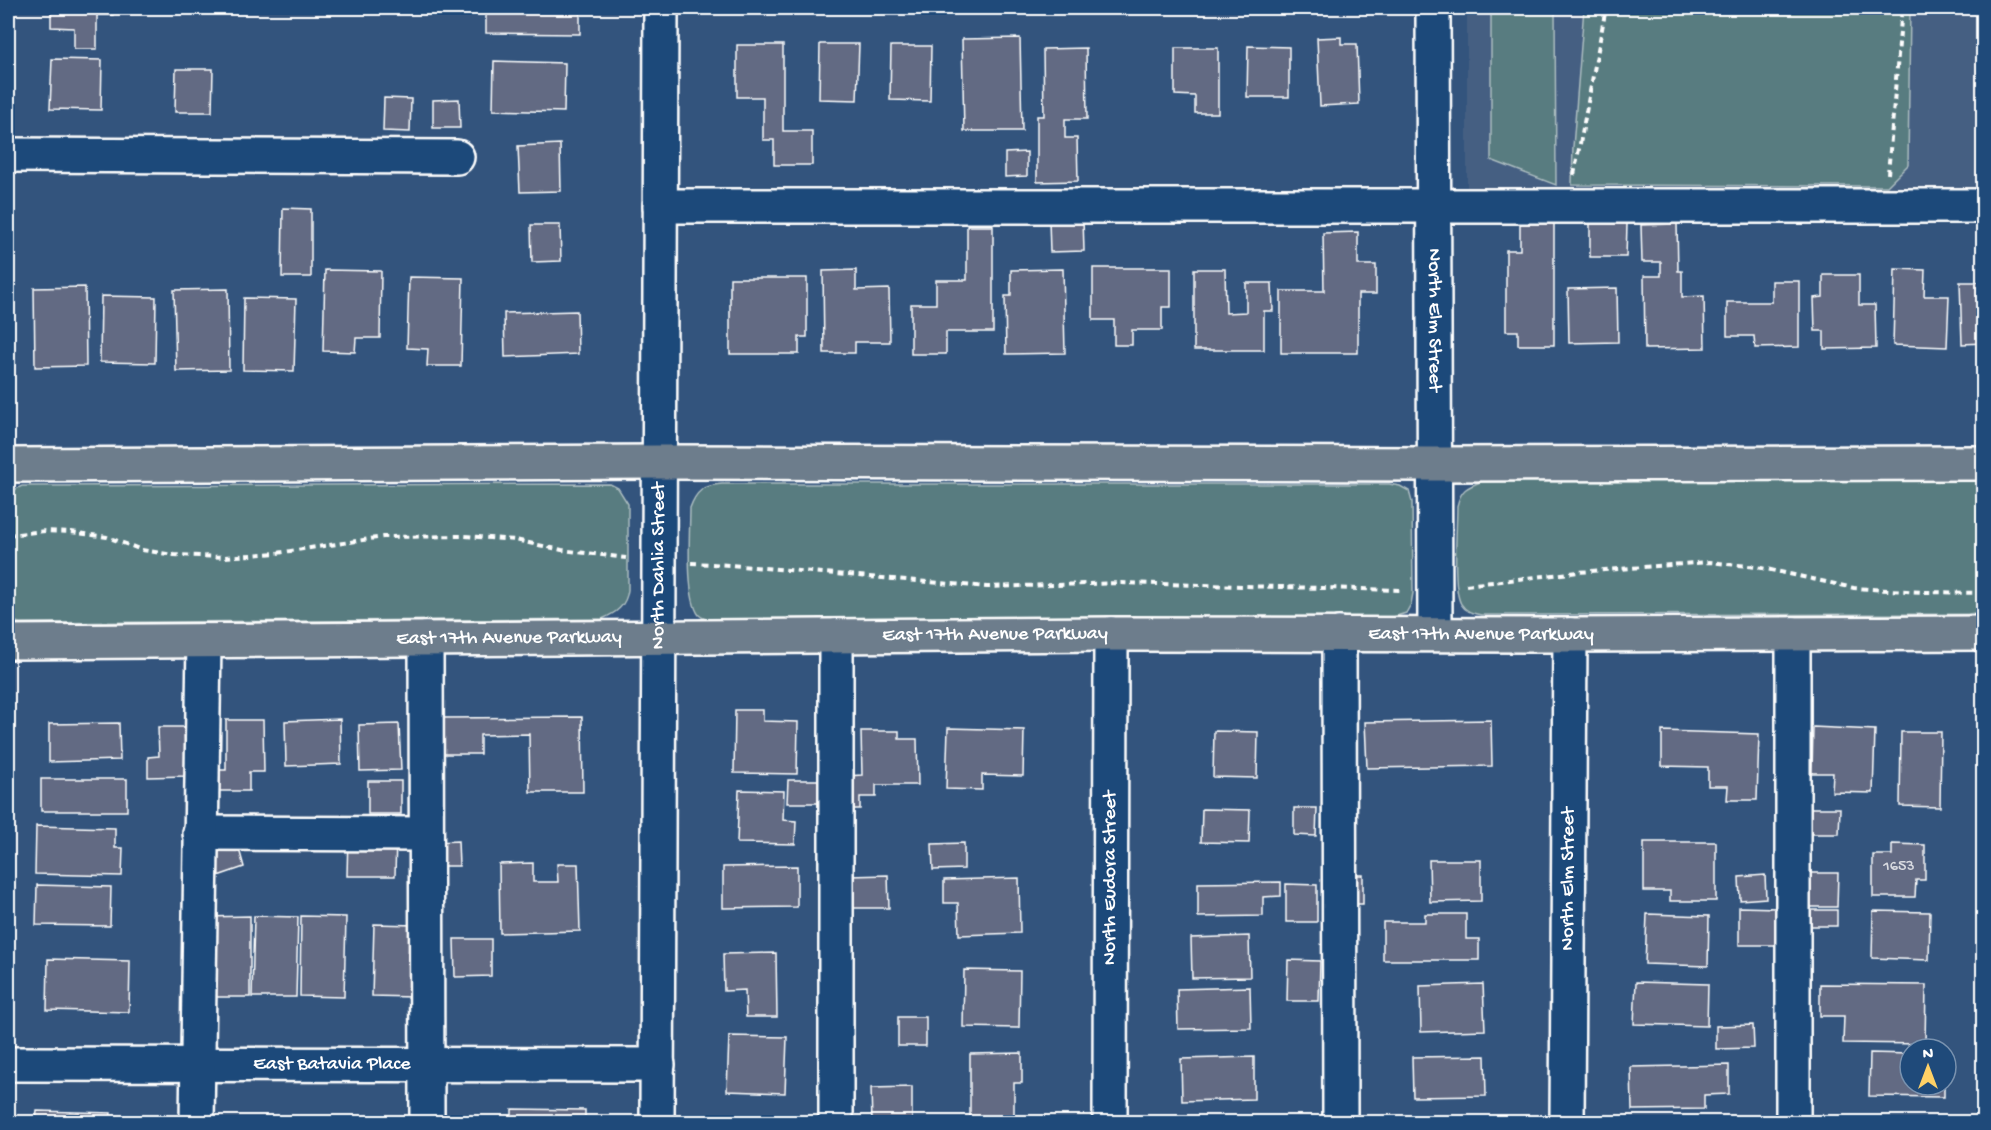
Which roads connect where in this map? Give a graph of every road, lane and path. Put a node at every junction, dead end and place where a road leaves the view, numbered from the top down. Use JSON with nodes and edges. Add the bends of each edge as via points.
{"nodes":[{"id":1,"x":661,"y":8,"type":"edge"},
{"id":2,"x":1433,"y":8,"type":"edge"},
{"id":3,"x":1606,"y":8,"type":"edge"},
{"id":4,"x":1902,"y":8,"type":"edge"},
{"id":5,"x":8,"y":155,"type":"edge"},
{"id":6,"x":458,"y":157,"type":"dead end"},
{"id":7,"x":1888,"y":174,"type":"dead end"},
{"id":8,"x":1572,"y":185,"type":"dead end"},
{"id":9,"x":1433,"y":205,"type":"junction"},
{"id":10,"x":660,"y":206,"type":"junction"},
{"id":11,"x":1983,"y":206,"type":"edge"},
{"id":12,"x":660,"y":462,"type":"junction"},
{"id":13,"x":1983,"y":463,"type":"edge"},
{"id":14,"x":1433,"y":464,"type":"junction"},
{"id":15,"x":8,"y":465,"type":"edge"},
{"id":16,"x":8,"y":535,"type":"edge"},
{"id":17,"x":659,"y":562,"type":"junction"},
{"id":18,"x":1434,"y":590,"type":"junction"},
{"id":19,"x":1983,"y":593,"type":"edge"},
{"id":20,"x":1983,"y":633,"type":"edge"},
{"id":21,"x":1111,"y":634,"type":"junction"},
{"id":22,"x":1339,"y":634,"type":"junction"},
{"id":23,"x":1435,"y":634,"type":"junction"},
{"id":24,"x":1793,"y":634,"type":"junction"},
{"id":25,"x":1570,"y":635,"type":"junction"},
{"id":26,"x":836,"y":636,"type":"junction"},
{"id":27,"x":658,"y":638,"type":"junction"},
{"id":28,"x":426,"y":639,"type":"junction"},
{"id":29,"x":204,"y":641,"type":"junction"},
{"id":30,"x":8,"y":642,"type":"edge"},
{"id":31,"x":200,"y":833,"type":"junction"},
{"id":32,"x":426,"y":834,"type":"junction"},
{"id":33,"x":8,"y":1064,"type":"edge"},
{"id":34,"x":196,"y":1064,"type":"junction"},
{"id":35,"x":427,"y":1064,"type":"junction"},
{"id":36,"x":658,"y":1065,"type":"junction"},
{"id":37,"x":197,"y":1122,"type":"edge"},
{"id":38,"x":427,"y":1122,"type":"edge"},
{"id":39,"x":657,"y":1122,"type":"edge"},
{"id":40,"x":836,"y":1122,"type":"edge"},
{"id":41,"x":1110,"y":1122,"type":"edge"},
{"id":42,"x":1340,"y":1122,"type":"edge"},
{"id":43,"x":1567,"y":1122,"type":"edge"},
{"id":44,"x":1793,"y":1122,"type":"edge"}],
"edges":[{"from":1,"to":10,"type":"street","name":"North Dahlia Street"},
{"from":2,"to":9,"type":"street","name":"North Elm Street"},
{"from":3,"to":8,"type":"path"},
{"from":4,"to":7,"type":"path"},
{"from":5,"to":6,"type":"street"},
{"from":9,"to":10,"type":"street"},
{"from":9,"to":11,"type":"street"},
{"from":9,"to":14,"type":"street","name":"North Elm Street"},
{"from":10,"to":12,"type":"street","name":"North Dahlia Street"},
{"from":12,"to":14,"type":"main road"},
{"from":12,"to":15,"type":"main road"},
{"from":12,"to":17,"type":"street","name":"North Dahlia Street"},
{"from":13,"to":14,"type":"main road"},
{"from":14,"to":18,"type":"street","name":"North Elm Street"},
{"from":16,"to":17,"type":"path","via":[[71,532],[108,537],[164,553],[224,557],[383,537],[465,536]]},
{"from":17,"to":18,"type":"path","via":[[987,587],[1121,583]]},
{"from":17,"to":27,"type":"street","name":"North Dahlia Street"},
{"from":18,"to":19,"type":"path","via":[[1579,572],[1708,562],[1756,567],[1854,588]]},
{"from":18,"to":23,"type":"street","name":"North Elm Street"},
{"from":20,"to":24,"type":"main road","name":"East 17th Avenue Parkway"},
{"from":21,"to":22,"type":"main road","name":"East 17th Avenue Parkway"},
{"from":21,"to":26,"type":"main road","name":"East 17th Avenue Parkway"},
{"from":21,"to":41,"type":"street","name":"North Eudora Street"},
{"from":22,"to":23,"type":"main road","name":"East 17th Avenue Parkway"},
{"from":22,"to":42,"type":"street"},
{"from":23,"to":25,"type":"main road","name":"East 17th Avenue Parkway"},
{"from":24,"to":25,"type":"main road","name":"East 17th Avenue Parkway"},
{"from":24,"to":44,"type":"street"},
{"from":25,"to":43,"type":"street","name":"North Elm Street"},
{"from":26,"to":27,"type":"main road","name":"East 17th Avenue Parkway"},
{"from":26,"to":40,"type":"street"},
{"from":27,"to":28,"type":"main road","name":"East 17th Avenue Parkway"},
{"from":27,"to":36,"type":"street","name":"North Dahlia Street"},
{"from":28,"to":29,"type":"main road","name":"East 17th Avenue Parkway"},
{"from":28,"to":32,"type":"street"},
{"from":29,"to":30,"type":"main road","name":"East 17th Avenue Parkway"},
{"from":29,"to":31,"type":"street"},
{"from":31,"to":32,"type":"street"},
{"from":31,"to":34,"type":"street"},
{"from":32,"to":35,"type":"street"},
{"from":33,"to":34,"type":"street","name":"East Batavia Place"},
{"from":34,"to":35,"type":"street","name":"East Batavia Place"},
{"from":34,"to":37,"type":"street"},
{"from":35,"to":36,"type":"street","name":"East Batavia Place"},
{"from":35,"to":38,"type":"street"},
{"from":36,"to":39,"type":"street","name":"North Dahlia Street"}]}
